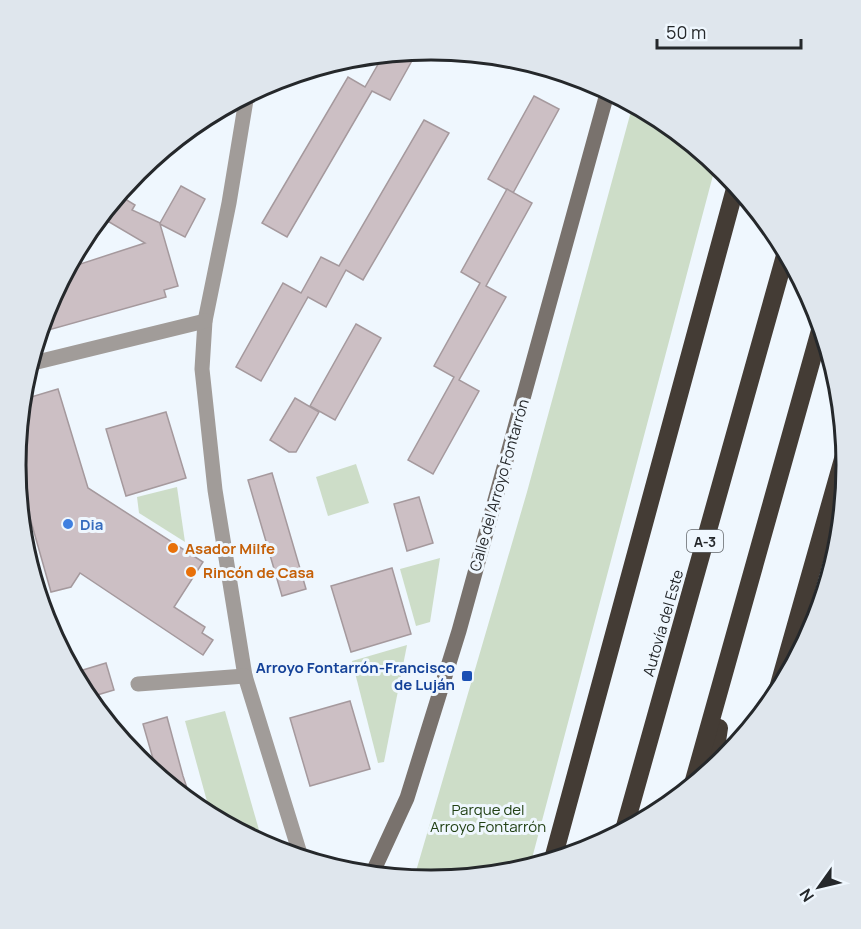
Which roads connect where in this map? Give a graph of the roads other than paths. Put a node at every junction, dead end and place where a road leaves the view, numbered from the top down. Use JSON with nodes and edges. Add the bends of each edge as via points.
{"nodes":[{"id":1,"x":606,"y":99,"type":"edge"},
{"id":2,"x":245,"y":104,"type":"edge"},
{"id":3,"x":733,"y":195,"type":"edge"},
{"id":4,"x":782,"y":265,"type":"edge"},
{"id":5,"x":205,"y":321,"type":"junction"},
{"id":6,"x":817,"y":343,"type":"edge"},
{"id":7,"x":39,"y":362,"type":"edge"},
{"id":8,"x":835,"y":487,"type":"edge"},
{"id":9,"x":730,"y":654,"type":"junction"},
{"id":10,"x":788,"y":655,"type":"edge"},
{"id":11,"x":245,"y":676,"type":"junction"},
{"id":12,"x":138,"y":684,"type":"dead end"},
{"id":13,"x":715,"y":753,"type":"edge"},
{"id":14,"x":697,"y":770,"type":"edge"},
{"id":15,"x":627,"y":818,"type":"edge"},
{"id":16,"x":298,"y":847,"type":"edge"},
{"id":17,"x":556,"y":850,"type":"edge"},
{"id":18,"x":376,"y":866,"type":"edge"}],
"edges":[{"from":1,"to":18,"type":"street","name":"Calle del Arroyo Fontarrón","via":[[459,632],[407,798]]},
{"from":2,"to":5,"type":"street"},
{"from":3,"to":17,"type":"highway"},
{"from":4,"to":15,"type":"highway","name":"Autovía del Este","number":"A-3"},
{"from":5,"to":7,"type":"street"},
{"from":5,"to":11,"type":"street","via":[[202,369],[215,490]]},
{"from":6,"to":9,"type":"highway"},
{"from":8,"to":10,"type":"highway"},
{"from":9,"to":13,"type":"highway"},
{"from":9,"to":14,"type":"highway"},
{"from":11,"to":12,"type":"street"},
{"from":11,"to":16,"type":"street"}]}
